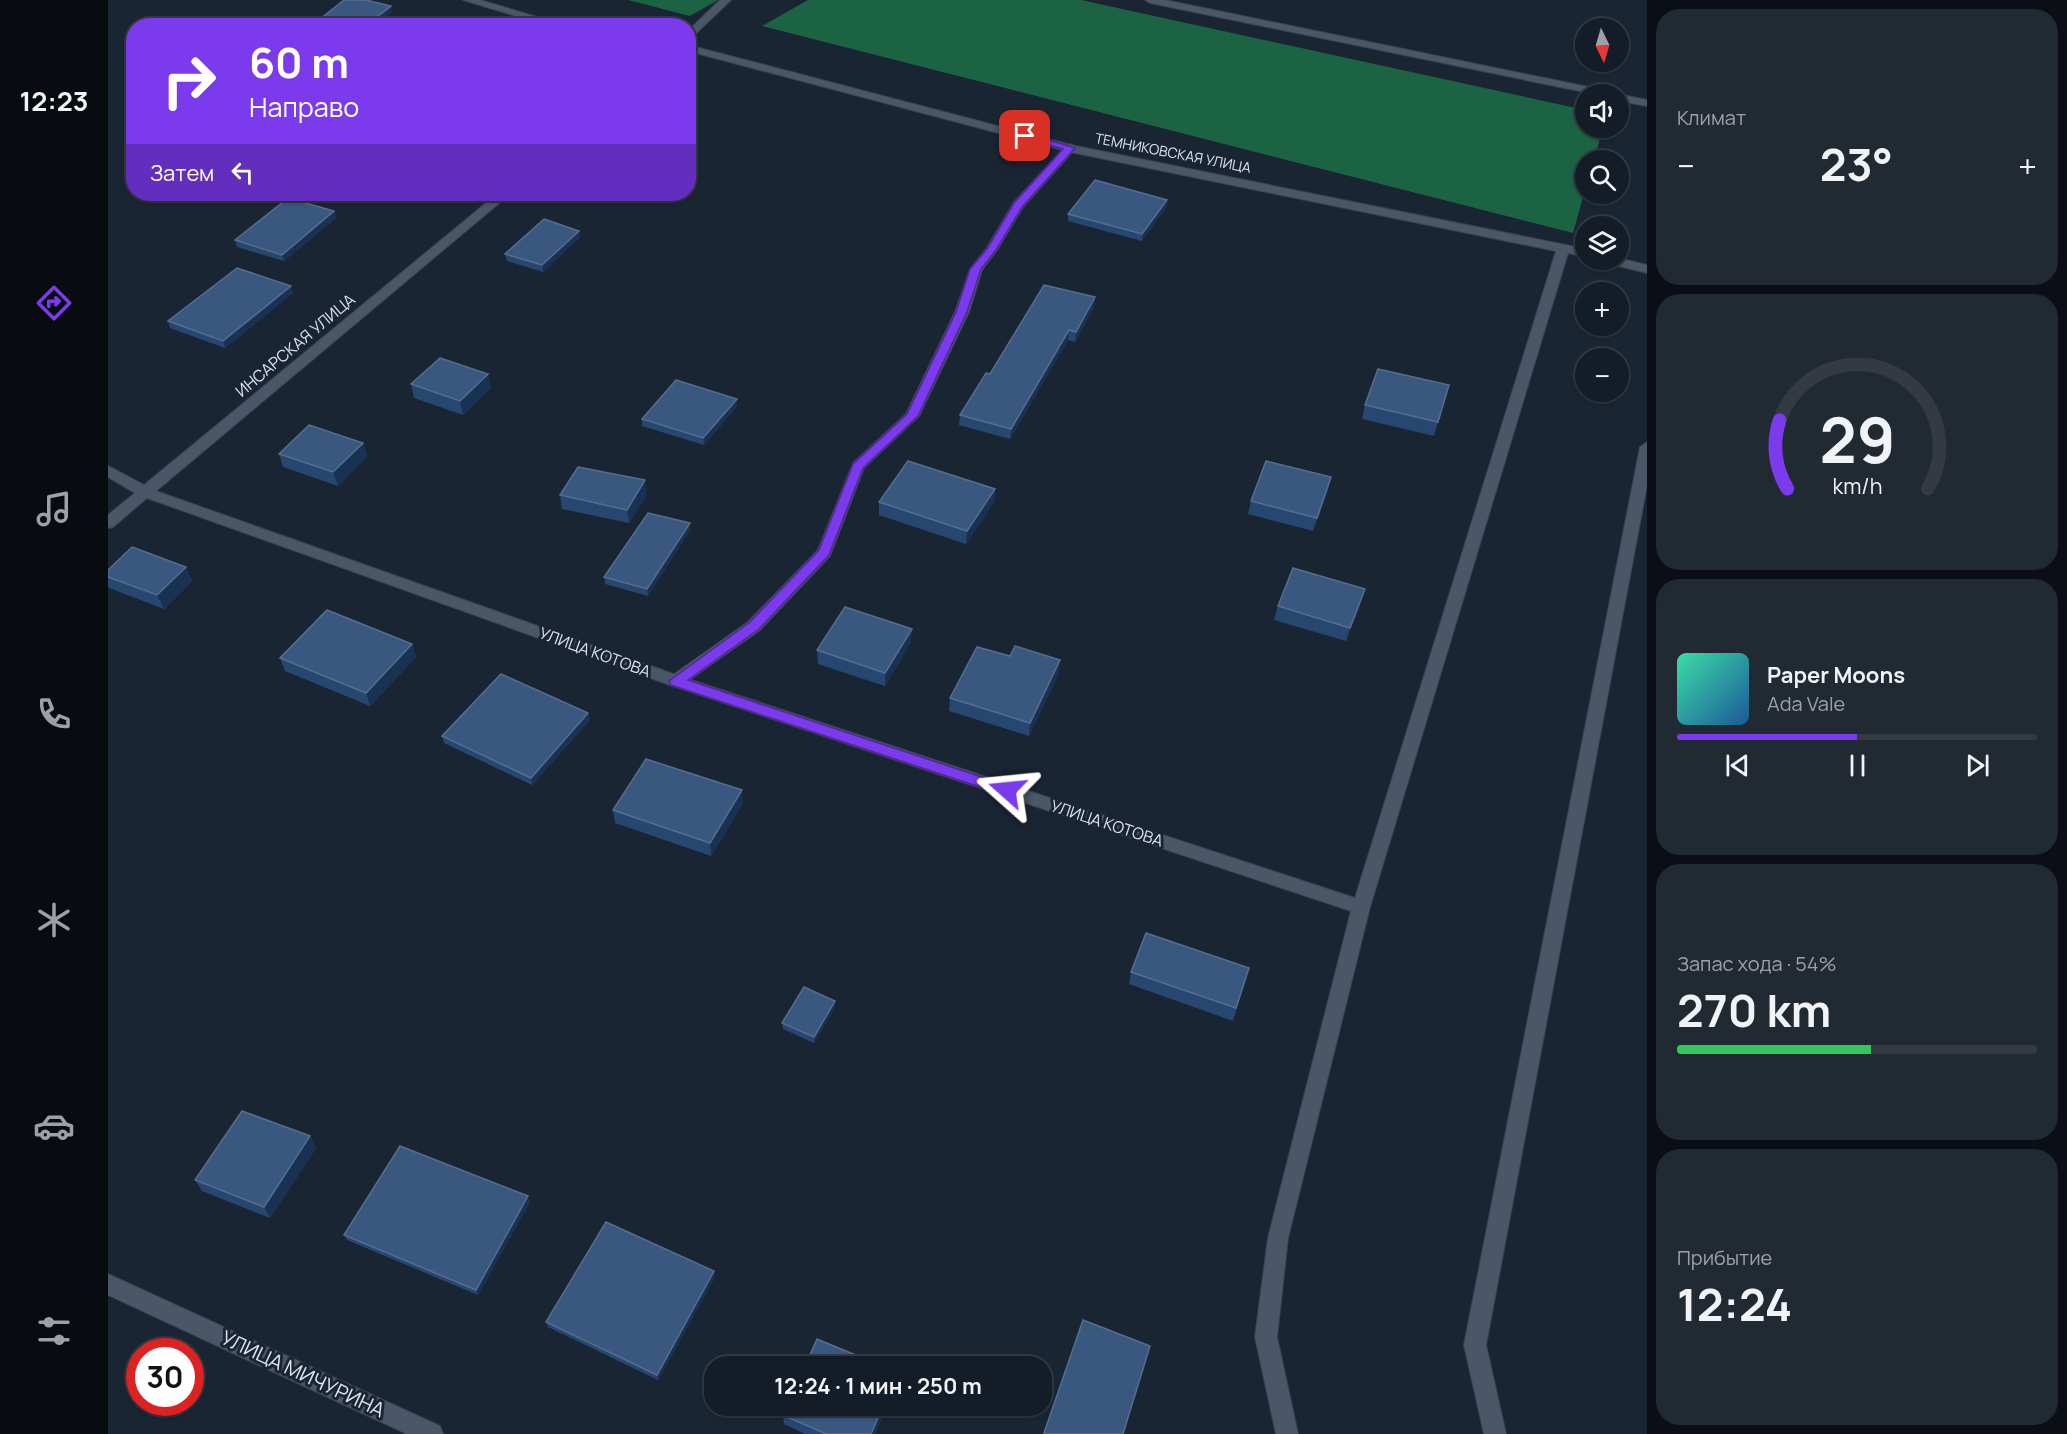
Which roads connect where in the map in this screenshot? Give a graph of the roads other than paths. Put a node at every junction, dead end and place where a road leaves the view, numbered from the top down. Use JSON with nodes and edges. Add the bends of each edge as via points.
{"nodes":[{"id":1,"x":468,"y":0,"type":"edge"},
{"id":2,"x":726,"y":0,"type":"edge"},
{"id":3,"x":1150,"y":0,"type":"edge"},
{"id":4,"x":534,"y":18,"type":"edge"},
{"id":5,"x":696,"y":30,"type":"edge"},
{"id":6,"x":696,"y":50,"type":"edge"},
{"id":7,"x":1575,"y":87,"type":"edge"},
{"id":8,"x":1629,"y":99,"type":"edge"},
{"id":9,"x":1647,"y":103,"type":"edge"},
{"id":10,"x":1070,"y":148,"type":"junction"},
{"id":11,"x":496,"y":201,"type":"edge"},
{"id":12,"x":1563,"y":248,"type":"junction"},
{"id":13,"x":1575,"y":251,"type":"edge"},
{"id":14,"x":1629,"y":265,"type":"edge"},
{"id":15,"x":1647,"y":269,"type":"edge"},
{"id":16,"x":1647,"y":447,"type":"edge"},
{"id":17,"x":108,"y":471,"type":"edge"},
{"id":18,"x":144,"y":492,"type":"junction"},
{"id":19,"x":108,"y":524,"type":"edge"},
{"id":20,"x":676,"y":681,"type":"junction"},
{"id":21,"x":1361,"y":907,"type":"junction"},
{"id":22,"x":108,"y":1284,"type":"edge"},
{"id":23,"x":432,"y":1434,"type":"edge"},
{"id":24,"x":1287,"y":1434,"type":"edge"},
{"id":25,"x":1496,"y":1434,"type":"edge"}],
"edges":[{"from":1,"to":4,"type":"street"},
{"from":2,"to":5,"type":"street"},
{"from":3,"to":7,"type":"street"},
{"from":6,"to":10,"type":"street","name":"ТЕМНИКОВСКАЯ УЛИЦА"},
{"from":8,"to":9,"type":"street"},
{"from":10,"to":12,"type":"street","name":"ТЕМНИКОВСКАЯ УЛИЦА"},
{"from":10,"to":20,"type":"street","via":[[1018,205],[976,269],[962,312],[912,416],[858,466],[825,552],[754,626]]},
{"from":11,"to":18,"type":"street","name":"ИНСАРСКАЯ УЛИЦА"},
{"from":12,"to":13,"type":"street","name":"ТЕМНИКОВСКАЯ УЛИЦА"},
{"from":12,"to":21,"type":"street"},
{"from":14,"to":15,"type":"street"},
{"from":16,"to":25,"type":"street","via":[[1475,1346]]},
{"from":17,"to":18,"type":"street","name":"УЛИЦА КОТОВА"},
{"from":18,"to":19,"type":"street","name":"ИНСАРСКАЯ УЛИЦА"},
{"from":18,"to":20,"type":"street","name":"УЛИЦА КОТОВА"},
{"from":20,"to":21,"type":"street","name":"УЛИЦА КОТОВА"},
{"from":21,"to":24,"type":"street","via":[[1278,1238],[1266,1336]]},
{"from":22,"to":23,"type":"street","name":"УЛИЦА МИЧУРИНА"}]}
